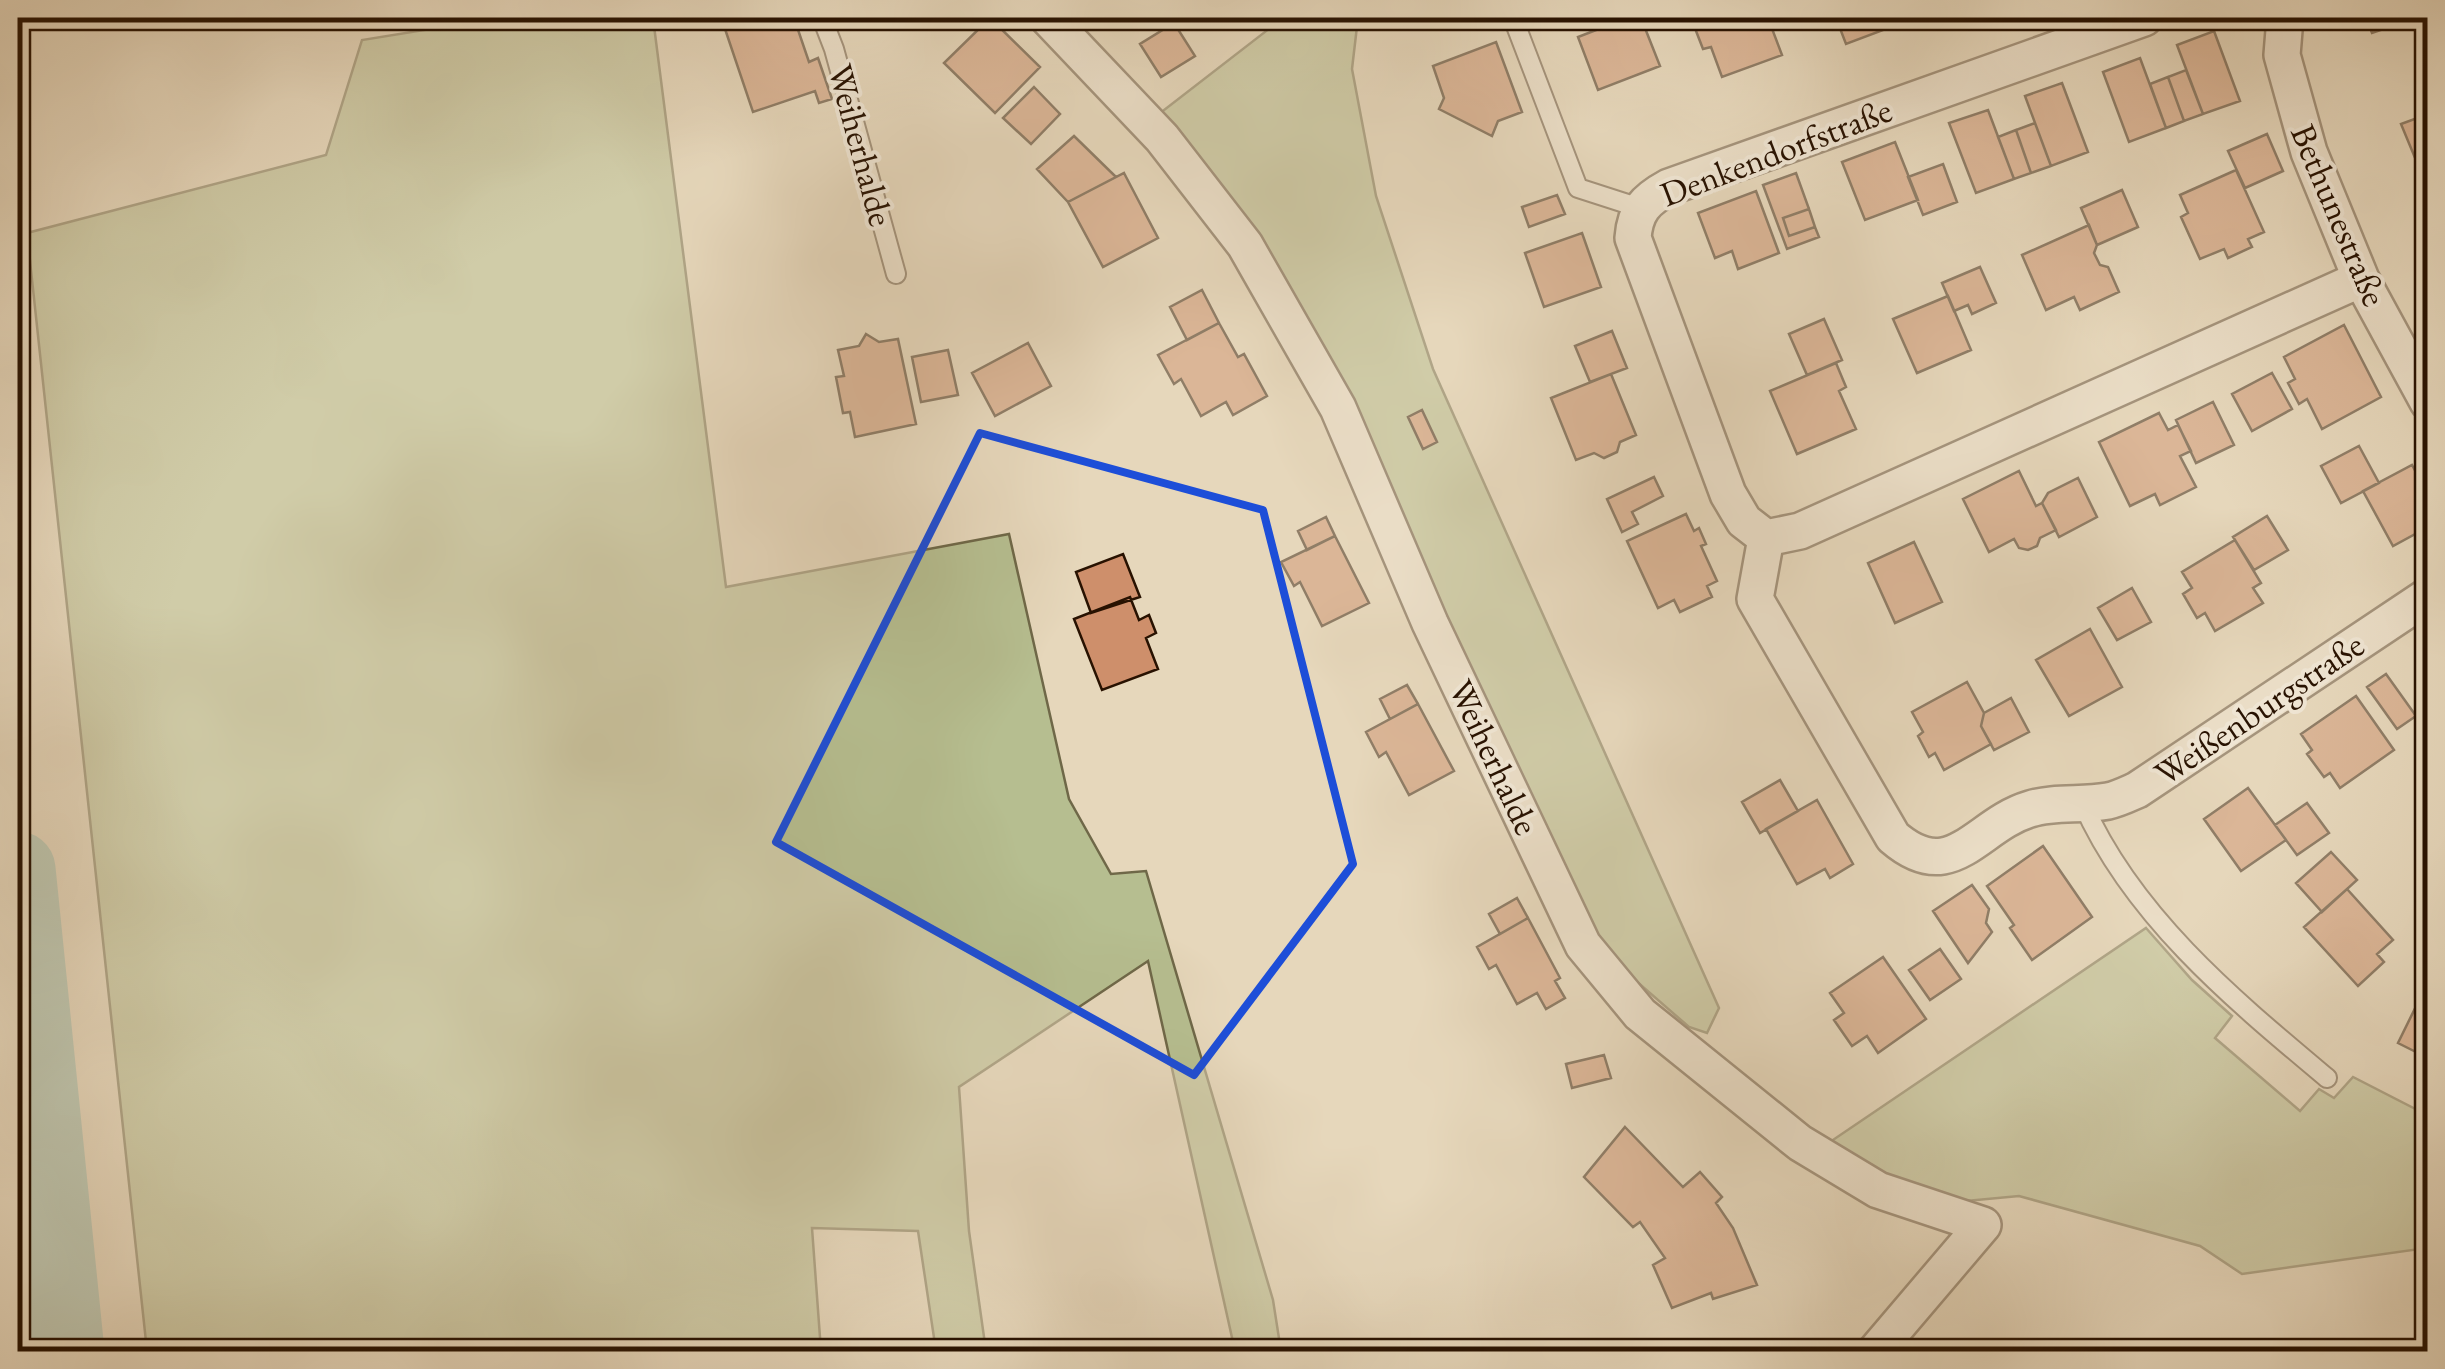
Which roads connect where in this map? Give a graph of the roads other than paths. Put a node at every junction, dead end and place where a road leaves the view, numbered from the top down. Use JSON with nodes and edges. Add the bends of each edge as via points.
{"nodes":[{"id":1,"x":822,"y":18,"type":"edge"},
{"id":2,"x":1048,"y":18,"type":"edge"},
{"id":3,"x":1514,"y":18,"type":"edge"},
{"id":4,"x":2144,"y":18,"type":"edge"},
{"id":5,"x":2285,"y":18,"type":"edge"},
{"id":6,"x":1640,"y":208,"type":"junction"},
{"id":7,"x":896,"y":274,"type":"dead end"},
{"id":8,"x":2361,"y":279,"type":"junction"},
{"id":9,"x":2428,"y":402,"type":"edge"},
{"id":10,"x":1766,"y":538,"type":"junction"},
{"id":11,"x":2428,"y":596,"type":"edge"},
{"id":12,"x":2083,"y":804,"type":"junction"},
{"id":13,"x":2327,"y":1078,"type":"dead end"},
{"id":14,"x":1875,"y":1352,"type":"edge"}],
"edges":[{"from":1,"to":7,"type":"lane","name":"Weiherhalde"},
{"from":2,"to":14,"type":"street","name":"Weiherhalde","via":[[1162,138],[1245,244],[1338,408],[1430,623],[1583,946],[1640,1014],[1800,1143],[1878,1190],[1983,1225]]},
{"from":3,"to":6,"type":"lane","via":[[1578,188]]},
{"from":4,"to":6,"type":"street","name":"Denkendorfstraße","via":[[1669,187]]},
{"from":5,"to":8,"type":"street","name":"Bethunestraße","via":[[2282,55],[2291,96]]},
{"from":6,"to":10,"type":"street","name":"Denkendorfstraße","via":[[1632,238],[1728,494],[1744,521]]},
{"from":8,"to":9,"type":"street","name":"Bethunestraße"},
{"from":8,"to":10,"type":"street","via":[[1800,531]]},
{"from":10,"to":12,"type":"street","name":"Weißenburgstraße","via":[[1755,599],[1892,837],[1918,856],[1933,858],[1952,854],[2028,809]]},
{"from":11,"to":12,"type":"street","name":"Weißenburgstraße","via":[[2137,790]]},
{"from":12,"to":13,"type":"lane","via":[[2116,865],[2188,955]]}]}
